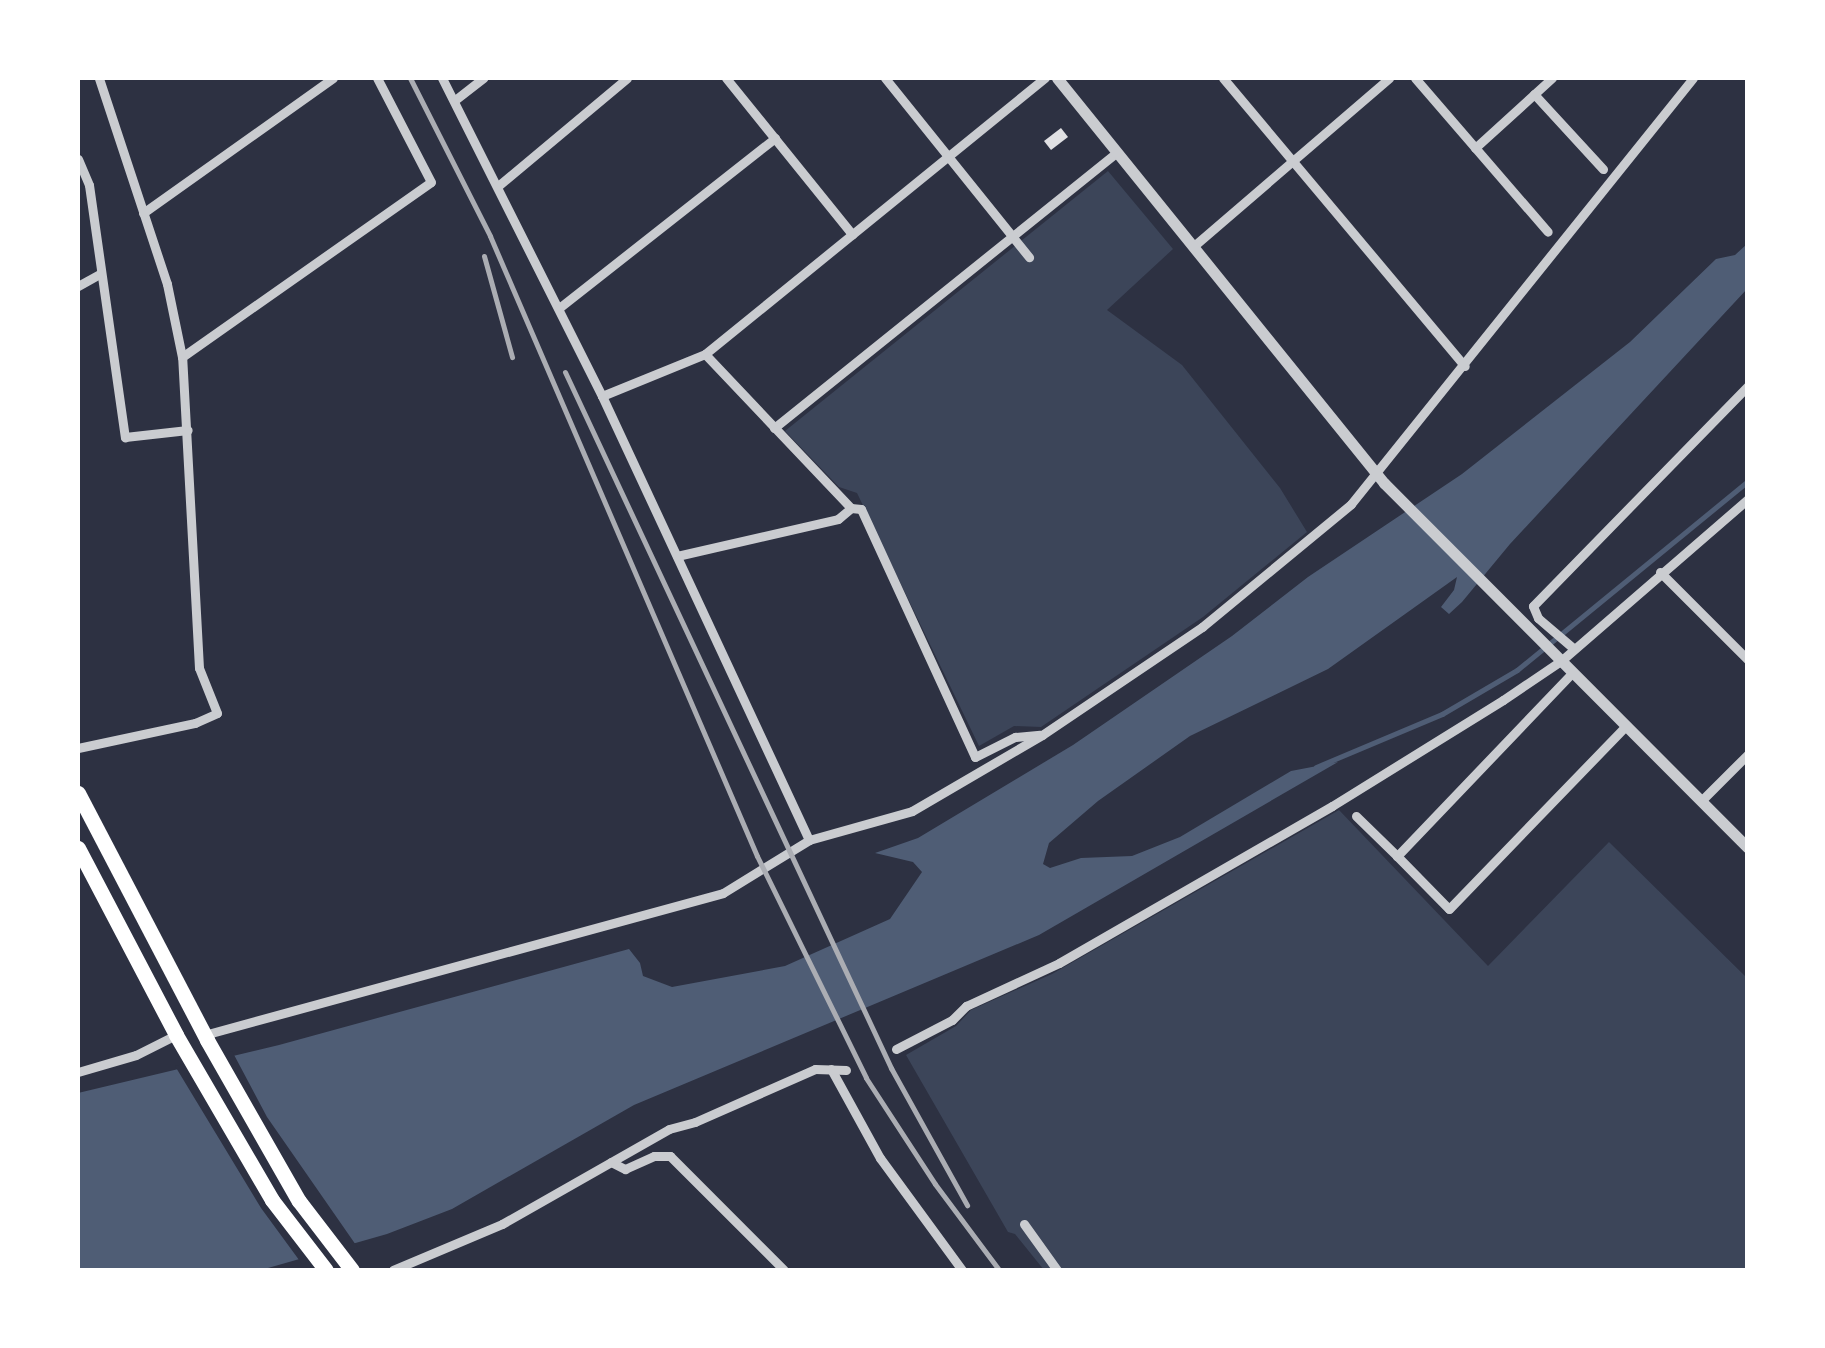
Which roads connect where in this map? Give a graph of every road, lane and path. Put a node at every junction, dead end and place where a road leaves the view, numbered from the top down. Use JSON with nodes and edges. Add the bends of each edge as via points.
{"nodes":[{"id":1,"x":99,"y":78,"type":"edge"},
{"id":2,"x":333,"y":78,"type":"edge"},
{"id":3,"x":377,"y":78,"type":"edge"},
{"id":4,"x":442,"y":78,"type":"edge"},
{"id":5,"x":483,"y":78,"type":"edge"},
{"id":6,"x":627,"y":78,"type":"edge"},
{"id":7,"x":726,"y":78,"type":"edge"},
{"id":8,"x":884,"y":78,"type":"edge"},
{"id":9,"x":1045,"y":78,"type":"edge"},
{"id":10,"x":1057,"y":78,"type":"edge"},
{"id":11,"x":1223,"y":78,"type":"edge"},
{"id":12,"x":1390,"y":78,"type":"edge"},
{"id":13,"x":1416,"y":78,"type":"edge"},
{"id":14,"x":1552,"y":78,"type":"edge"},
{"id":15,"x":1690,"y":79,"type":"edge"},
{"id":16,"x":1534,"y":94,"type":"junction"},
{"id":17,"x":455,"y":100,"type":"junction"},
{"id":18,"x":775,"y":138,"type":"junction"},
{"id":19,"x":1476,"y":148,"type":"junction"},
{"id":20,"x":1117,"y":152,"type":"junction"},
{"id":21,"x":948,"y":156,"type":"junction"},
{"id":22,"x":78,"y":159,"type":"edge"},
{"id":23,"x":1292,"y":160,"type":"junction"},
{"id":24,"x":1603,"y":169,"type":"dead end"},
{"id":25,"x":498,"y":186,"type":"junction"},
{"id":26,"x":143,"y":213,"type":"junction"},
{"id":27,"x":1548,"y":232,"type":"dead end"},
{"id":28,"x":852,"y":234,"type":"junction"},
{"id":29,"x":1012,"y":236,"type":"junction"},
{"id":30,"x":1195,"y":245,"type":"junction"},
{"id":31,"x":1028,"y":256,"type":"dead end"},
{"id":32,"x":101,"y":273,"type":"junction"},
{"id":33,"x":78,"y":286,"type":"edge"},
{"id":34,"x":559,"y":308,"type":"junction"},
{"id":35,"x":705,"y":354,"type":"junction"},
{"id":36,"x":182,"y":357,"type":"junction"},
{"id":37,"x":1464,"y":366,"type":"junction"},
{"id":38,"x":1748,"y":386,"type":"edge"},
{"id":39,"x":602,"y":396,"type":"junction"},
{"id":40,"x":774,"y":428,"type":"junction"},
{"id":41,"x":188,"y":430,"type":"junction"},
{"id":42,"x":1380,"y":478,"type":"junction"},
{"id":43,"x":1748,"y":499,"type":"edge"},
{"id":44,"x":850,"y":508,"type":"junction"},
{"id":45,"x":677,"y":556,"type":"junction"},
{"id":46,"x":1660,"y":572,"type":"junction"},
{"id":47,"x":1571,"y":647,"type":"junction"},
{"id":48,"x":1560,"y":659,"type":"junction"},
{"id":49,"x":1748,"y":660,"type":"edge"},
{"id":50,"x":1572,"y":672,"type":"junction"},
{"id":51,"x":1626,"y":726,"type":"junction"},
{"id":52,"x":1042,"y":734,"type":"junction"},
{"id":53,"x":78,"y":748,"type":"edge"},
{"id":54,"x":1748,"y":754,"type":"edge"},
{"id":55,"x":78,"y":793,"type":"edge"},
{"id":56,"x":1701,"y":801,"type":"junction"},
{"id":57,"x":1356,"y":816,"type":"dead end"},
{"id":58,"x":809,"y":840,"type":"junction"},
{"id":59,"x":78,"y":848,"type":"edge"},
{"id":60,"x":1748,"y":848,"type":"edge"},
{"id":61,"x":1397,"y":856,"type":"junction"},
{"id":62,"x":205,"y":1038,"type":"junction"},
{"id":63,"x":179,"y":1040,"type":"junction"},
{"id":64,"x":896,"y":1050,"type":"dead end"},
{"id":65,"x":831,"y":1069,"type":"junction"},
{"id":66,"x":846,"y":1070,"type":"dead end"},
{"id":67,"x":78,"y":1072,"type":"edge"},
{"id":68,"x":611,"y":1162,"type":"junction"},
{"id":69,"x":1024,"y":1224,"type":"dead end"},
{"id":70,"x":326,"y":1270,"type":"edge"},
{"id":71,"x":352,"y":1270,"type":"edge"},
{"id":72,"x":393,"y":1270,"type":"edge"},
{"id":73,"x":784,"y":1270,"type":"edge"},
{"id":74,"x":962,"y":1270,"type":"edge"},
{"id":75,"x":1058,"y":1270,"type":"edge"}],
"edges":[{"from":1,"to":26,"type":"street"},
{"from":2,"to":26,"type":"street"},
{"from":3,"to":36,"type":"street","via":[[431,182]]},
{"from":4,"to":17,"type":"street"},
{"from":5,"to":17,"type":"street"},
{"from":6,"to":25,"type":"street"},
{"from":7,"to":18,"type":"street"},
{"from":8,"to":21,"type":"street"},
{"from":9,"to":21,"type":"street"},
{"from":10,"to":20,"type":"street"},
{"from":11,"to":23,"type":"street"},
{"from":12,"to":23,"type":"street"},
{"from":13,"to":19,"type":"street"},
{"from":14,"to":16,"type":"street"},
{"from":15,"to":37,"type":"street"},
{"from":16,"to":19,"type":"street"},
{"from":16,"to":24,"type":"street"},
{"from":17,"to":25,"type":"street"},
{"from":18,"to":28,"type":"street"},
{"from":18,"to":34,"type":"street"},
{"from":19,"to":27,"type":"street"},
{"from":20,"to":29,"type":"street"},
{"from":20,"to":30,"type":"street"},
{"from":21,"to":28,"type":"street"},
{"from":21,"to":29,"type":"street"},
{"from":22,"to":32,"type":"street","via":[[89,185]]},
{"from":23,"to":30,"type":"street"},
{"from":23,"to":37,"type":"street"},
{"from":25,"to":34,"type":"street"},
{"from":26,"to":36,"type":"street"},
{"from":28,"to":35,"type":"street"},
{"from":29,"to":31,"type":"street"},
{"from":29,"to":40,"type":"street"},
{"from":30,"to":42,"type":"street"},
{"from":32,"to":33,"type":"street"},
{"from":32,"to":41,"type":"street","via":[[125,437]]},
{"from":34,"to":39,"type":"street"},
{"from":35,"to":39,"type":"street"},
{"from":35,"to":40,"type":"street"},
{"from":36,"to":41,"type":"street"},
{"from":37,"to":42,"type":"street"},
{"from":38,"to":47,"type":"street","via":[[1533,606]]},
{"from":39,"to":45,"type":"street"},
{"from":40,"to":44,"type":"street"},
{"from":41,"to":53,"type":"street","via":[[199,668],[217,713]]},
{"from":42,"to":48,"type":"street"},
{"from":42,"to":52,"type":"street","via":[[1202,626]]},
{"from":43,"to":46,"type":"street"},
{"from":44,"to":45,"type":"street","via":[[838,519]]},
{"from":44,"to":52,"type":"street","via":[[861,509],[975,756],[1015,737]]},
{"from":45,"to":58,"type":"street"},
{"from":46,"to":47,"type":"street"},
{"from":46,"to":49,"type":"street"},
{"from":47,"to":48,"type":"street"},
{"from":48,"to":50,"type":"street"},
{"from":48,"to":64,"type":"street","via":[[1332,806]]},
{"from":50,"to":51,"type":"street"},
{"from":50,"to":61,"type":"street"},
{"from":51,"to":56,"type":"street"},
{"from":51,"to":61,"type":"street","via":[[1449,909]]},
{"from":52,"to":58,"type":"street","via":[[912,811]]},
{"from":54,"to":56,"type":"street"},
{"from":55,"to":62,"type":"highway"},
{"from":56,"to":60,"type":"street"},
{"from":57,"to":61,"type":"street"},
{"from":58,"to":62,"type":"street","via":[[723,893]]},
{"from":59,"to":63,"type":"highway"},
{"from":62,"to":71,"type":"highway","via":[[299,1201]]},
{"from":63,"to":67,"type":"street"},
{"from":63,"to":70,"type":"highway","via":[[272,1200]]},
{"from":65,"to":66,"type":"street"},
{"from":65,"to":68,"type":"street","via":[[815,1069],[669,1129]]},
{"from":65,"to":74,"type":"street","via":[[880,1158]]},
{"from":68,"to":72,"type":"street","via":[[502,1224]]},
{"from":68,"to":73,"type":"street","via":[[625,1169],[670,1156]]},
{"from":69,"to":75,"type":"street"}]}
